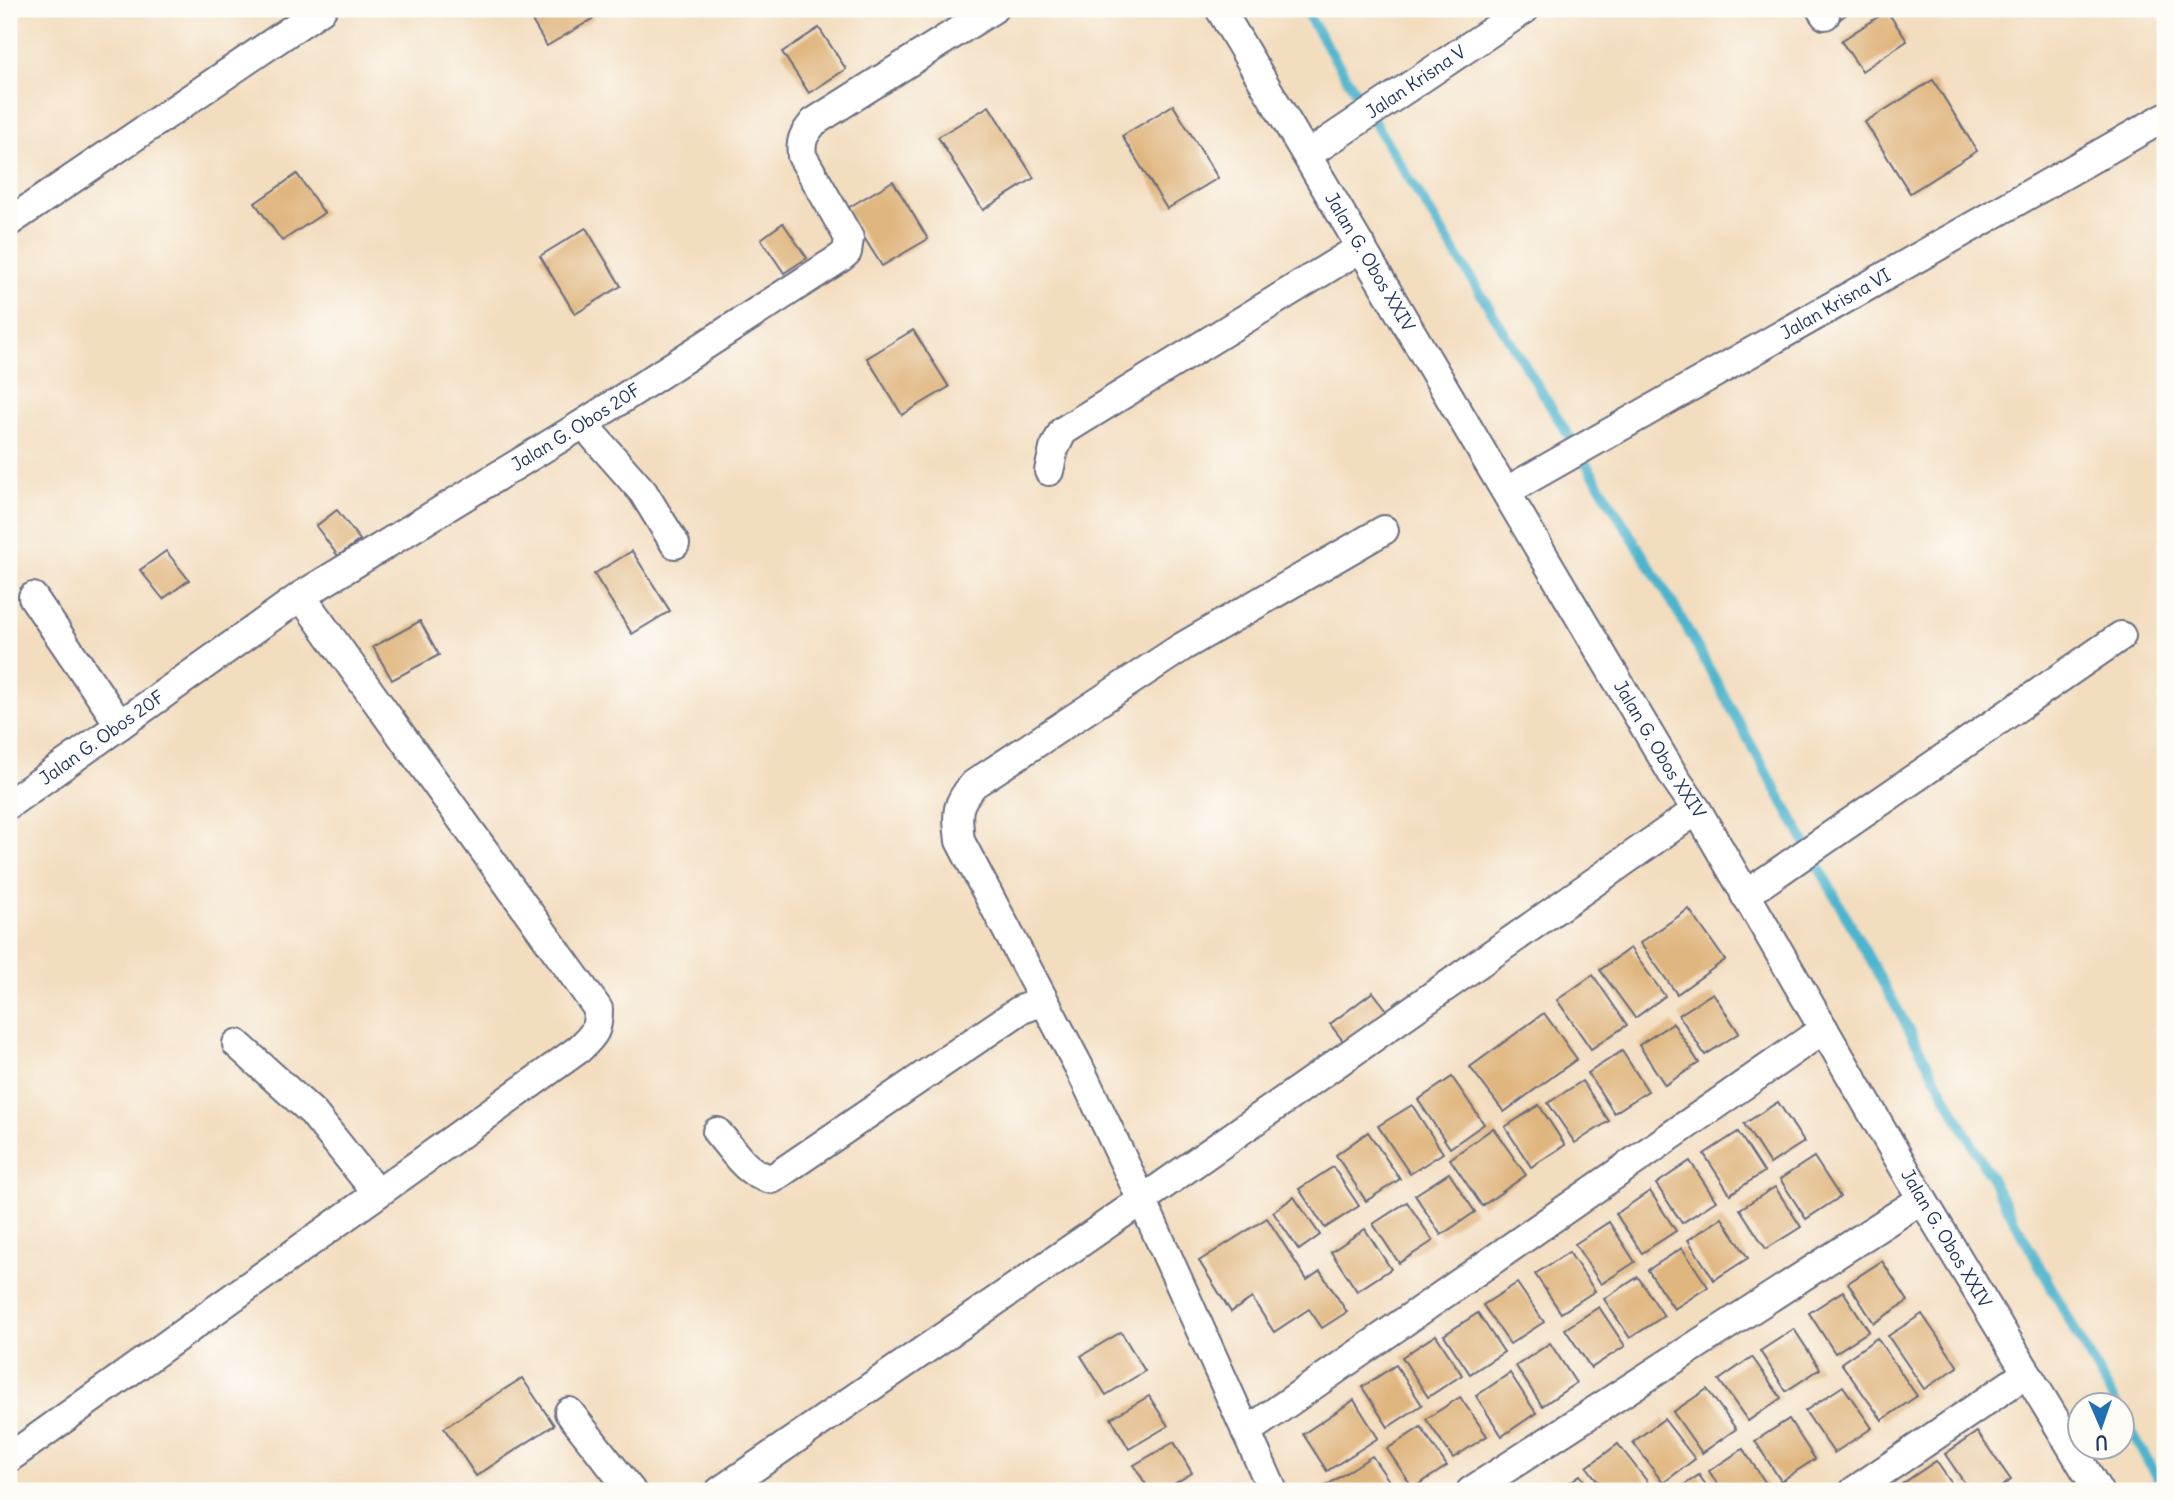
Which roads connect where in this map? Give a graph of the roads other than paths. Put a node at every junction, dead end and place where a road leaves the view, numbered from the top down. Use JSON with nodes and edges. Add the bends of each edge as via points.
{"nodes":[{"id":1,"x":322,"y":9,"type":"edge"},
{"id":2,"x":993,"y":9,"type":"edge"},
{"id":3,"x":1220,"y":9,"type":"edge"},
{"id":4,"x":1525,"y":9,"type":"edge"},
{"id":5,"x":2165,"y":117,"type":"edge"},
{"id":6,"x":1307,"y":155,"type":"junction"},
{"id":7,"x":9,"y":222,"type":"edge"},
{"id":8,"x":1362,"y":247,"type":"junction"},
{"id":9,"x":583,"y":424,"type":"junction"},
{"id":10,"x":1049,"y":471,"type":"dead end"},
{"id":11,"x":1507,"y":491,"type":"junction"},
{"id":12,"x":1384,"y":530,"type":"dead end"},
{"id":13,"x":675,"y":544,"type":"dead end"},
{"id":14,"x":301,"y":596,"type":"junction"},
{"id":15,"x":33,"y":597,"type":"dead end"},
{"id":16,"x":2121,"y":636,"type":"dead end"},
{"id":17,"x":120,"y":725,"type":"junction"},
{"id":18,"x":9,"y":804,"type":"edge"},
{"id":19,"x":1697,"y":810,"type":"junction"},
{"id":20,"x":1745,"y":895,"type":"junction"},
{"id":21,"x":1044,"y":1001,"type":"junction"},
{"id":22,"x":1824,"y":1028,"type":"junction"},
{"id":23,"x":237,"y":1044,"type":"dead end"},
{"id":24,"x":717,"y":1132,"type":"dead end"},
{"id":25,"x":376,"y":1192,"type":"junction"},
{"id":26,"x":1922,"y":1199,"type":"junction"},
{"id":27,"x":1142,"y":1200,"type":"junction"},
{"id":28,"x":2027,"y":1373,"type":"junction"},
{"id":29,"x":569,"y":1412,"type":"dead end"},
{"id":30,"x":1246,"y":1432,"type":"junction"},
{"id":31,"x":9,"y":1458,"type":"edge"},
{"id":32,"x":631,"y":1491,"type":"edge"},
{"id":33,"x":720,"y":1491,"type":"edge"},
{"id":34,"x":1273,"y":1491,"type":"edge"},
{"id":35,"x":1471,"y":1491,"type":"edge"},
{"id":36,"x":1854,"y":1491,"type":"edge"},
{"id":37,"x":2098,"y":1491,"type":"edge"}],
"edges":[{"from":1,"to":7,"type":"street"},
{"from":2,"to":9,"type":"street","name":"Jalan G. Obos 20F","via":[[814,122],[803,134],[802,156],[849,238],[847,251]]},
{"from":3,"to":6,"type":"street","name":"Jalan G. Obos XXIV"},
{"from":4,"to":6,"type":"street","name":"Jalan Krisna V"},
{"from":5,"to":11,"type":"street","name":"Jalan Krisna VI"},
{"from":6,"to":8,"type":"street","name":"Jalan G. Obos XXIV"},
{"from":8,"to":10,"type":"street","via":[[1063,431]]},
{"from":8,"to":11,"type":"street","name":"Jalan G. Obos XXIV"},
{"from":9,"to":13,"type":"street","via":[[643,492]]},
{"from":9,"to":14,"type":"street","name":"Jalan G. Obos 20F"},
{"from":11,"to":19,"type":"street","name":"Jalan G. Obos XXIV"},
{"from":12,"to":21,"type":"street","via":[[1181,647],[975,784],[961,799],[960,841]]},
{"from":14,"to":17,"type":"street","name":"Jalan G. Obos 20F"},
{"from":14,"to":25,"type":"street","via":[[598,1009],[598,1027],[579,1049]]},
{"from":15,"to":17,"type":"street"},
{"from":16,"to":20,"type":"street"},
{"from":17,"to":18,"type":"street","name":"Jalan G. Obos 20F"},
{"from":19,"to":20,"type":"street","name":"Jalan G. Obos XXIV"},
{"from":19,"to":27,"type":"street"},
{"from":20,"to":22,"type":"street","name":"Jalan G. Obos XXIV"},
{"from":21,"to":24,"type":"street","via":[[1020,1010],[772,1179],[747,1169]]},
{"from":21,"to":27,"type":"street"},
{"from":22,"to":26,"type":"street","name":"Jalan G. Obos XXIV"},
{"from":22,"to":30,"type":"street"},
{"from":23,"to":25,"type":"street","via":[[313,1113]]},
{"from":25,"to":31,"type":"street"},
{"from":26,"to":28,"type":"street","name":"Jalan G. Obos XXIV"},
{"from":26,"to":35,"type":"street"},
{"from":27,"to":30,"type":"street"},
{"from":27,"to":33,"type":"street"},
{"from":28,"to":36,"type":"street"},
{"from":28,"to":37,"type":"street","name":"Jalan G. Obos XXIV"},
{"from":29,"to":32,"type":"street"},
{"from":30,"to":34,"type":"street"}]}
